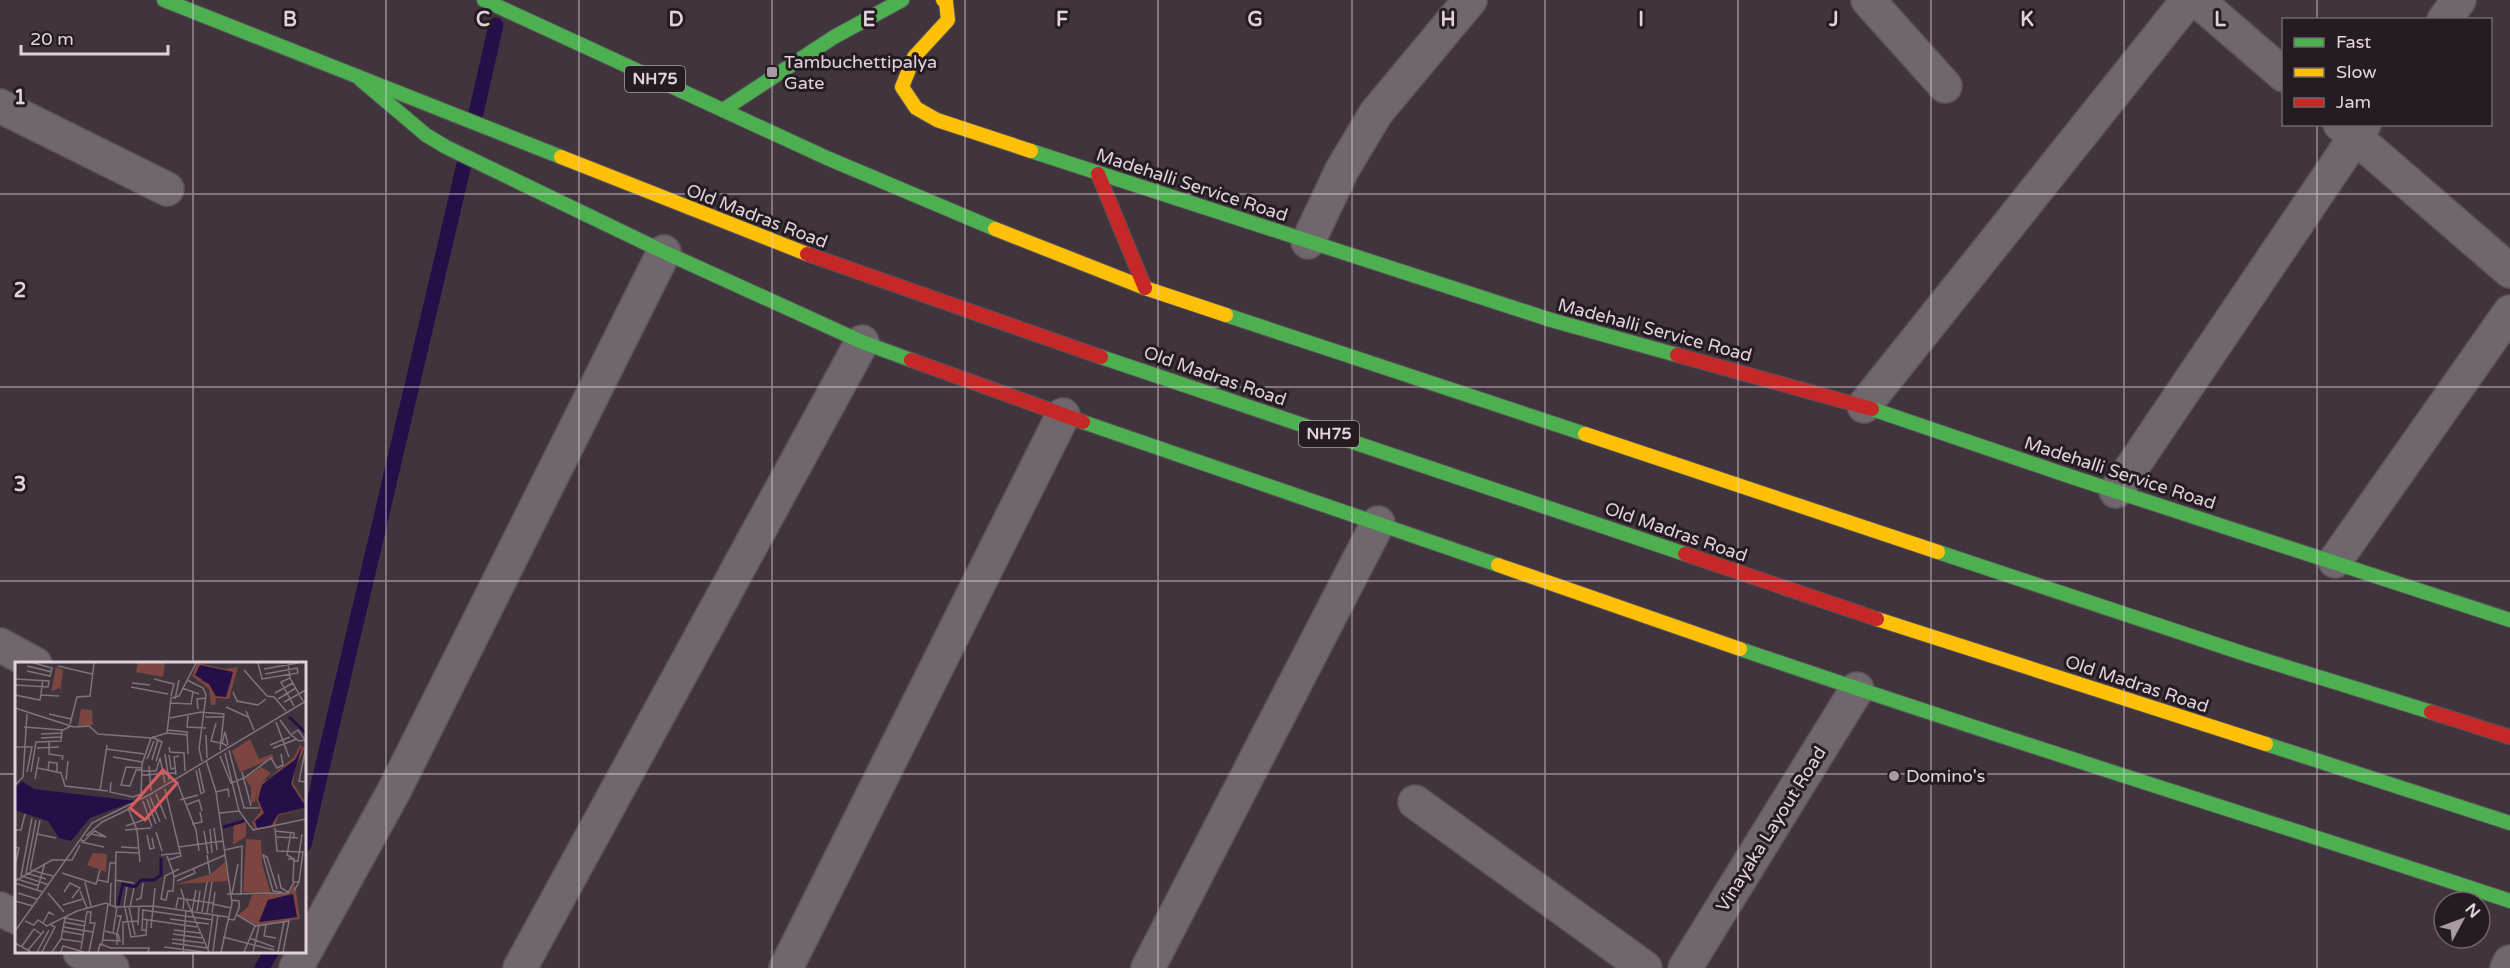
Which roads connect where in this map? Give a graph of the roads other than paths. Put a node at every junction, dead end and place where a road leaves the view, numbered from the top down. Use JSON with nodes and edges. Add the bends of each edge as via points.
{"nodes":[{"id":1,"x":164,"y":0,"type":"edge"},
{"id":2,"x":484,"y":0,"type":"edge"},
{"id":3,"x":902,"y":0,"type":"edge"},
{"id":4,"x":943,"y":0,"type":"edge"},
{"id":5,"x":1470,"y":0,"type":"edge"},
{"id":6,"x":1868,"y":0,"type":"edge"},
{"id":7,"x":2188,"y":0,"type":"edge"},
{"id":8,"x":2197,"y":0,"type":"edge"},
{"id":9,"x":2459,"y":0,"type":"edge"},
{"id":10,"x":2446,"y":18,"type":"edge"},
{"id":11,"x":2282,"y":74,"type":"edge"},
{"id":12,"x":356,"y":77,"type":"junction"},
{"id":13,"x":1945,"y":86,"type":"dead end"},
{"id":14,"x":0,"y":106,"type":"edge"},
{"id":15,"x":723,"y":110,"type":"junction"},
{"id":16,"x":2353,"y":129,"type":"edge"},
{"id":17,"x":1098,"y":174,"type":"junction"},
{"id":18,"x":167,"y":189,"type":"dead end"},
{"id":19,"x":1308,"y":242,"type":"junction"},
{"id":20,"x":664,"y":252,"type":"junction"},
{"id":21,"x":2510,"y":270,"type":"edge"},
{"id":22,"x":1145,"y":288,"type":"junction"},
{"id":23,"x":2510,"y":312,"type":"edge"},
{"id":24,"x":862,"y":342,"type":"junction"},
{"id":25,"x":1864,"y":406,"type":"junction"},
{"id":26,"x":1064,"y":415,"type":"junction"},
{"id":27,"x":2116,"y":491,"type":"junction"},
{"id":28,"x":1378,"y":523,"type":"junction"},
{"id":29,"x":2336,"y":561,"type":"junction"},
{"id":30,"x":2510,"y":620,"type":"edge"},
{"id":31,"x":0,"y":645,"type":"edge"},
{"id":32,"x":33,"y":662,"type":"edge"},
{"id":33,"x":1857,"y":689,"type":"junction"},
{"id":34,"x":2510,"y":737,"type":"edge"},
{"id":35,"x":1415,"y":802,"type":"dead end"},
{"id":36,"x":2510,"y":823,"type":"edge"},
{"id":37,"x":2510,"y":901,"type":"edge"},
{"id":38,"x":0,"y":909,"type":"edge"},
{"id":39,"x":15,"y":916,"type":"edge"},
{"id":40,"x":306,"y":950,"type":"edge"},
{"id":41,"x":304,"y":953,"type":"edge"},
{"id":42,"x":2510,"y":962,"type":"edge"},
{"id":43,"x":296,"y":968,"type":"edge"},
{"id":44,"x":520,"y":968,"type":"edge"},
{"id":45,"x":786,"y":968,"type":"edge"},
{"id":46,"x":1148,"y":968,"type":"edge"},
{"id":47,"x":1645,"y":968,"type":"edge"},
{"id":48,"x":1685,"y":968,"type":"edge"},
{"id":49,"x":2507,"y":968,"type":"edge"}],
"edges":[{"from":1,"to":12,"type":"main road","name":"Old Madras Road","number":"NH75"},
{"from":2,"to":15,"type":"main road","number":"NH75"},
{"from":3,"to":15,"type":"main road","via":[[834,37]]},
{"from":4,"to":17,"type":"main road","name":"Madehalli Service Road","via":[[948,20],[915,57],[902,87],[916,108],[938,120]]},
{"from":5,"to":19,"type":"street","via":[[1376,112],[1342,170]]},
{"from":6,"to":13,"type":"street"},
{"from":7,"to":25,"type":"street"},
{"from":8,"to":11,"type":"street"},
{"from":9,"to":10,"type":"street"},
{"from":12,"to":20,"type":"main road","via":[[446,147]]},
{"from":12,"to":36,"type":"main road","name":"Old Madras Road","number":"NH75","via":[[784,246],[1076,348],[1901,627]]},
{"from":14,"to":18,"type":"street"},
{"from":15,"to":22,"type":"main road","number":"NH75","via":[[827,158]]},
{"from":16,"to":21,"type":"street"},
{"from":16,"to":27,"type":"street"},
{"from":17,"to":19,"type":"main road","name":"Madehalli Service Road"},
{"from":17,"to":22,"type":"main road"},
{"from":19,"to":25,"type":"main road","name":"Madehalli Service Road","via":[[1551,320]]},
{"from":20,"to":24,"type":"main road"},
{"from":20,"to":40,"type":"street","via":[[394,790]]},
{"from":22,"to":34,"type":"main road","number":"NH75","via":[[2225,648]]},
{"from":23,"to":29,"type":"street"},
{"from":24,"to":26,"type":"main road"},
{"from":24,"to":44,"type":"street"},
{"from":25,"to":27,"type":"main road","name":"Madehalli Service Road"},
{"from":26,"to":28,"type":"main road"},
{"from":26,"to":45,"type":"street"},
{"from":27,"to":29,"type":"main road","name":"Madehalli Service Road"},
{"from":28,"to":33,"type":"main road"},
{"from":28,"to":46,"type":"street"},
{"from":29,"to":30,"type":"main road","name":"Madehalli Service Road"},
{"from":31,"to":32,"type":"street"},
{"from":33,"to":37,"type":"main road"},
{"from":33,"to":48,"type":"street","name":"Vinayaka Layout Road"},
{"from":35,"to":47,"type":"street"},
{"from":38,"to":39,"type":"street"},
{"from":41,"to":43,"type":"street"},
{"from":42,"to":49,"type":"street"}]}
